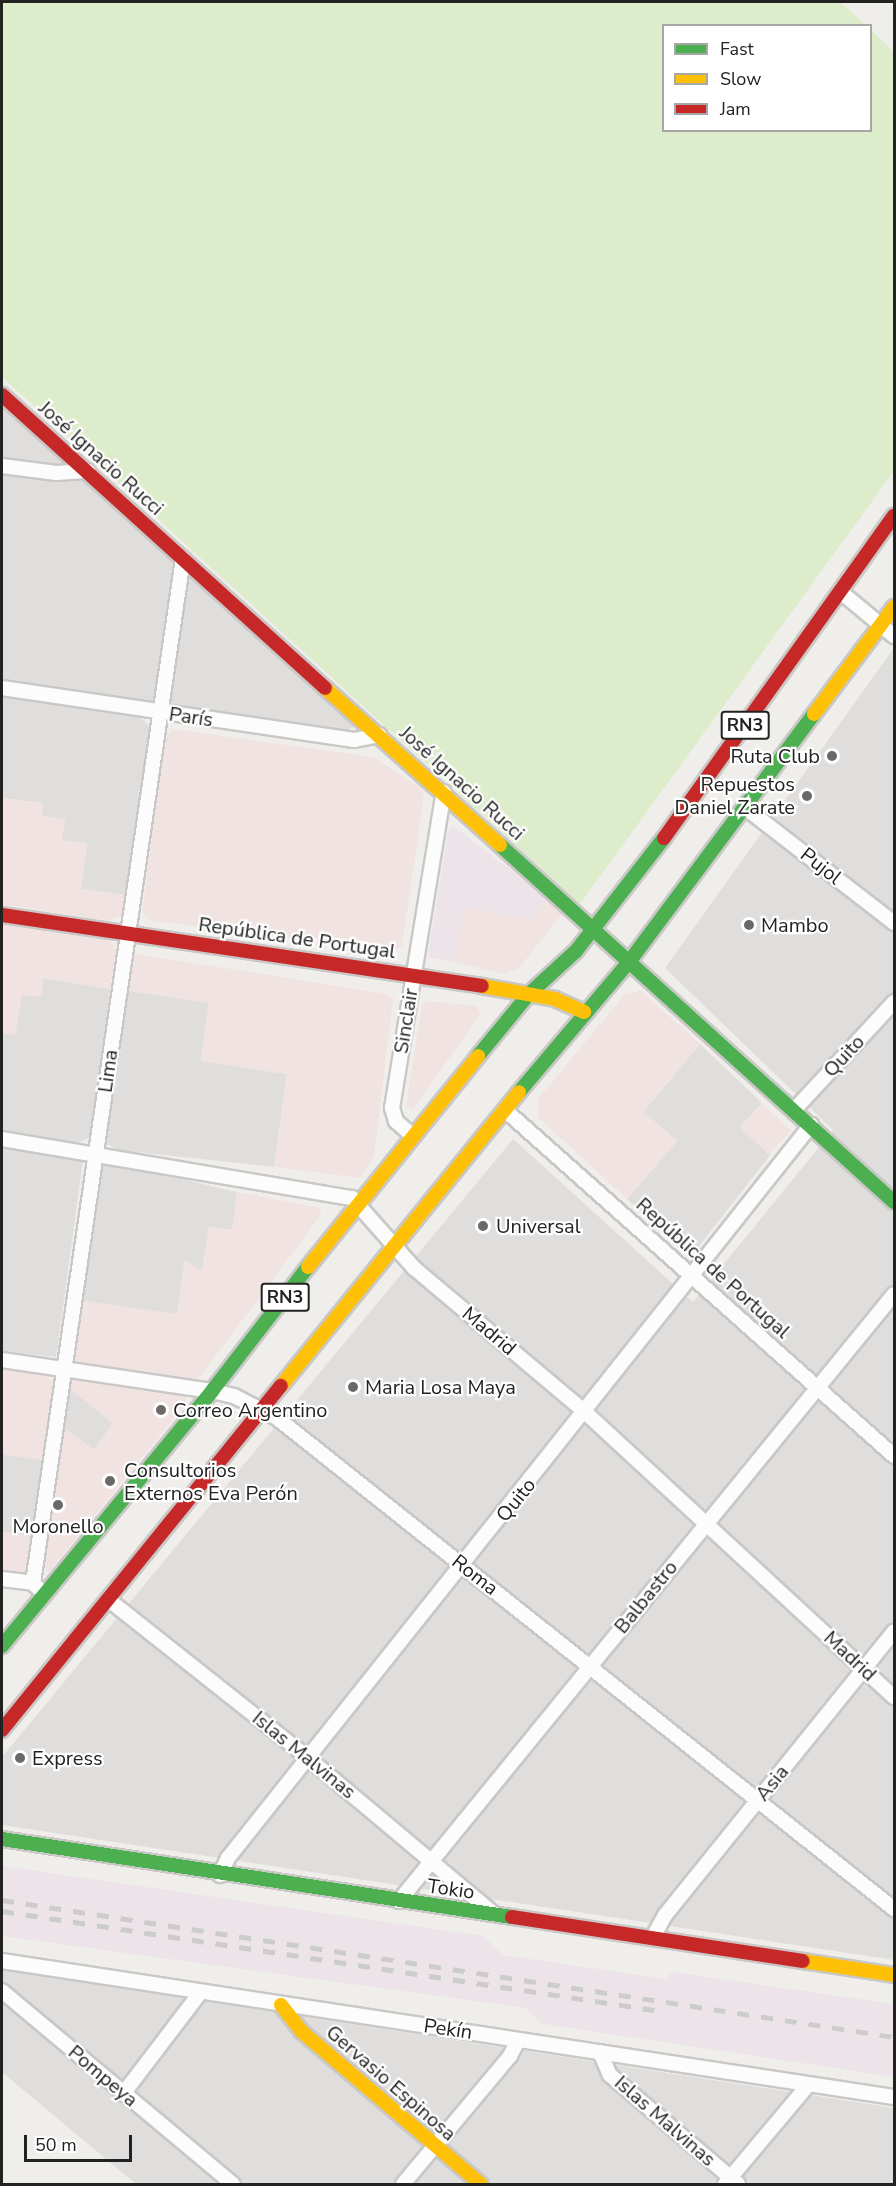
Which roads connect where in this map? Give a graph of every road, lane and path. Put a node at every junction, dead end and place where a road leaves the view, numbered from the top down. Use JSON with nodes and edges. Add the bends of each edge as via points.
{"nodes":[{"id":1,"x":2,"y":395,"type":"edge"},
{"id":2,"x":2,"y":466,"type":"edge"},
{"id":3,"x":88,"y":471,"type":"junction"},
{"id":4,"x":894,"y":516,"type":"edge"},
{"id":5,"x":183,"y":559,"type":"junction"},
{"id":6,"x":844,"y":594,"type":"junction"},
{"id":7,"x":894,"y":607,"type":"edge"},
{"id":8,"x":882,"y":624,"type":"junction"},
{"id":9,"x":894,"y":636,"type":"edge"},
{"id":10,"x":2,"y":688,"type":"edge"},
{"id":11,"x":162,"y":713,"type":"junction"},
{"id":12,"x":380,"y":735,"type":"junction"},
{"id":13,"x":444,"y":792,"type":"junction"},
{"id":14,"x":747,"y":809,"type":"junction"},
{"id":15,"x":2,"y":915,"type":"edge"},
{"id":16,"x":894,"y":923,"type":"edge"},
{"id":17,"x":593,"y":931,"type":"junction"},
{"id":18,"x":128,"y":934,"type":"junction"},
{"id":19,"x":629,"y":962,"type":"junction"},
{"id":20,"x":414,"y":975,"type":"junction"},
{"id":21,"x":529,"y":994,"type":"junction"},
{"id":22,"x":894,"y":1002,"type":"edge"},
{"id":23,"x":584,"y":1012,"type":"junction"},
{"id":24,"x":505,"y":1110,"type":"junction"},
{"id":25,"x":794,"y":1110,"type":"junction"},
{"id":26,"x":811,"y":1125,"type":"junction"},
{"id":27,"x":413,"y":1136,"type":"junction"},
{"id":28,"x":2,"y":1139,"type":"edge"},
{"id":29,"x":95,"y":1153,"type":"junction"},
{"id":30,"x":894,"y":1202,"type":"edge"},
{"id":31,"x":358,"y":1203,"type":"junction"},
{"id":32,"x":393,"y":1247,"type":"junction"},
{"id":33,"x":691,"y":1275,"type":"junction"},
{"id":34,"x":894,"y":1294,"type":"edge"},
{"id":35,"x":2,"y":1360,"type":"edge"},
{"id":36,"x":64,"y":1369,"type":"junction"},
{"id":37,"x":817,"y":1386,"type":"junction"},
{"id":38,"x":212,"y":1391,"type":"junction"},
{"id":39,"x":263,"y":1409,"type":"junction"},
{"id":40,"x":586,"y":1413,"type":"junction"},
{"id":41,"x":894,"y":1456,"type":"edge"},
{"id":42,"x":706,"y":1523,"type":"junction"},
{"id":43,"x":463,"y":1565,"type":"junction"},
{"id":44,"x":2,"y":1579,"type":"edge"},
{"id":45,"x":33,"y":1583,"type":"junction"},
{"id":46,"x":44,"y":1593,"type":"junction"},
{"id":47,"x":109,"y":1600,"type":"junction"},
{"id":48,"x":894,"y":1631,"type":"edge"},
{"id":49,"x":2,"y":1646,"type":"edge"},
{"id":50,"x":592,"y":1665,"type":"junction"},
{"id":51,"x":864,"y":1669,"type":"junction"},
{"id":52,"x":894,"y":1698,"type":"edge"},
{"id":53,"x":2,"y":1730,"type":"edge"},
{"id":54,"x":308,"y":1758,"type":"junction"},
{"id":55,"x":758,"y":1800,"type":"junction"},
{"id":56,"x":2,"y":1839,"type":"edge"},
{"id":57,"x":432,"y":1860,"type":"junction"},
{"id":58,"x":220,"y":1875,"type":"junction"},
{"id":59,"x":399,"y":1901,"type":"junction"},
{"id":60,"x":894,"y":1909,"type":"edge"},
{"id":61,"x":495,"y":1916,"type":"junction"},
{"id":62,"x":653,"y":1937,"type":"junction"},
{"id":63,"x":2,"y":1961,"type":"edge"},
{"id":64,"x":894,"y":1975,"type":"edge"},
{"id":65,"x":2,"y":1991,"type":"edge"},
{"id":66,"x":200,"y":1993,"type":"junction"},
{"id":67,"x":281,"y":2005,"type":"junction"},
{"id":68,"x":518,"y":2040,"type":"junction"},
{"id":69,"x":600,"y":2052,"type":"junction"},
{"id":70,"x":808,"y":2085,"type":"junction"},
{"id":71,"x":123,"y":2094,"type":"junction"},
{"id":72,"x":894,"y":2097,"type":"edge"},
{"id":73,"x":434,"y":2146,"type":"junction"},
{"id":74,"x":731,"y":2182,"type":"edge"},
{"id":75,"x":233,"y":2184,"type":"edge"},
{"id":76,"x":403,"y":2184,"type":"edge"},
{"id":77,"x":481,"y":2184,"type":"edge"}],
"edges":[{"from":1,"to":3,"type":"main road","name":"José Ignacio Rucci"},
{"from":2,"to":3,"type":"street","via":[[57,473]]},
{"from":3,"to":5,"type":"main road","name":"José Ignacio Rucci"},
{"from":4,"to":6,"type":"main road","number":"RN3"},
{"from":5,"to":11,"type":"street","name":"Lima"},
{"from":5,"to":12,"type":"main road","name":"José Ignacio Rucci"},
{"from":6,"to":8,"type":"street"},
{"from":6,"to":17,"type":"main road","number":"RN3"},
{"from":7,"to":8,"type":"main road","number":"RN3"},
{"from":8,"to":9,"type":"street"},
{"from":8,"to":14,"type":"main road","number":"RN3"},
{"from":10,"to":11,"type":"street","name":"París"},
{"from":11,"to":12,"type":"street","name":"París","via":[[354,740]]},
{"from":11,"to":18,"type":"street","name":"Lima"},
{"from":12,"to":13,"type":"main road","name":"José Ignacio Rucci"},
{"from":13,"to":17,"type":"main road","name":"José Ignacio Rucci"},
{"from":13,"to":20,"type":"street","name":"Sinclair"},
{"from":14,"to":16,"type":"street","name":"Pujol"},
{"from":14,"to":19,"type":"main road","number":"RN3"},
{"from":15,"to":18,"type":"main road","name":"República de Portugal"},
{"from":17,"to":19,"type":"main road","name":"José Ignacio Rucci"},
{"from":17,"to":21,"type":"main road","number":"RN3"},
{"from":18,"to":20,"type":"main road","name":"República de Portugal"},
{"from":18,"to":29,"type":"street","name":"Lima"},
{"from":19,"to":23,"type":"main road","number":"RN3"},
{"from":19,"to":25,"type":"main road","name":"José Ignacio Rucci"},
{"from":20,"to":21,"type":"main road","name":"República de Portugal"},
{"from":20,"to":27,"type":"street","name":"Sinclair","via":[[392,1108],[396,1121]]},
{"from":21,"to":23,"type":"main road","name":"República de Portugal","via":[[555,999]]},
{"from":21,"to":27,"type":"main road","number":"RN3"},
{"from":22,"to":25,"type":"street","name":"Quito"},
{"from":23,"to":24,"type":"main road","number":"RN3"},
{"from":24,"to":32,"type":"main road","number":"RN3"},
{"from":24,"to":33,"type":"street","name":"República de Portugal"},
{"from":25,"to":26,"type":"main road","name":"José Ignacio Rucci"},
{"from":26,"to":30,"type":"main road","name":"José Ignacio Rucci"},
{"from":26,"to":33,"type":"street","name":"Quito"},
{"from":27,"to":31,"type":"main road","number":"RN3"},
{"from":28,"to":29,"type":"street","name":"Madrid"},
{"from":29,"to":31,"type":"street","name":"Madrid","via":[[342,1194]]},
{"from":29,"to":36,"type":"street","name":"Lima"},
{"from":31,"to":32,"type":"street","name":"Madrid"},
{"from":31,"to":38,"type":"main road","number":"RN3"},
{"from":32,"to":39,"type":"main road","number":"RN3"},
{"from":32,"to":40,"type":"street","name":"Madrid"},
{"from":33,"to":37,"type":"street","name":"República de Portugal"},
{"from":33,"to":40,"type":"street","name":"Quito"},
{"from":34,"to":37,"type":"street","name":"Balbastro"},
{"from":35,"to":36,"type":"street","name":"Roma"},
{"from":36,"to":38,"type":"street","name":"Roma"},
{"from":36,"to":45,"type":"street","name":"Lima"},
{"from":37,"to":41,"type":"street","name":"República de Portugal"},
{"from":37,"to":42,"type":"street","name":"Balbastro"},
{"from":38,"to":39,"type":"street","name":"Roma"},
{"from":38,"to":46,"type":"main road","number":"RN3"},
{"from":39,"to":43,"type":"street","name":"Roma"},
{"from":39,"to":47,"type":"main road","number":"RN3"},
{"from":40,"to":42,"type":"street","name":"Madrid"},
{"from":40,"to":43,"type":"street","name":"Quito"},
{"from":42,"to":50,"type":"street","name":"Balbastro"},
{"from":42,"to":51,"type":"street","name":"Madrid"},
{"from":43,"to":50,"type":"street","name":"Roma"},
{"from":43,"to":54,"type":"street","name":"Quito"},
{"from":44,"to":45,"type":"street"},
{"from":45,"to":46,"type":"street"},
{"from":46,"to":49,"type":"main road","number":"RN3"},
{"from":47,"to":53,"type":"main road","number":"RN3"},
{"from":47,"to":54,"type":"street","name":"Islas Malvinas"},
{"from":48,"to":51,"type":"street","name":"Asia"},
{"from":50,"to":55,"type":"street","name":"Roma"},
{"from":50,"to":57,"type":"street","name":"Balbastro"},
{"from":51,"to":52,"type":"street","name":"Madrid"},
{"from":51,"to":55,"type":"street","name":"Asia"},
{"from":54,"to":57,"type":"street","name":"Islas Malvinas"},
{"from":54,"to":58,"type":"street","name":"Quito","via":[[228,1858]]},
{"from":55,"to":60,"type":"street","name":"Roma"},
{"from":55,"to":62,"type":"street","name":"Asia","via":[[666,1914]]},
{"from":56,"to":58,"type":"main road","name":"Tokio"},
{"from":57,"to":59,"type":"street","name":"Balbastro"},
{"from":57,"to":61,"type":"street","name":"Islas Malvinas"},
{"from":58,"to":59,"type":"main road","name":"Tokio"},
{"from":59,"to":61,"type":"main road","name":"Tokio"},
{"from":61,"to":62,"type":"main road","name":"Tokio"},
{"from":62,"to":64,"type":"main road","name":"Tokio"},
{"from":63,"to":66,"type":"street","name":"Pekín"},
{"from":65,"to":71,"type":"street","name":"Pompeya"},
{"from":66,"to":67,"type":"street","name":"Pekín"},
{"from":66,"to":71,"type":"street"},
{"from":67,"to":68,"type":"street","name":"Pekín"},
{"from":67,"to":73,"type":"main road","name":"Gervasio Espinosa","via":[[301,2031]]},
{"from":68,"to":69,"type":"street","name":"Pekín"},
{"from":68,"to":73,"type":"street","via":[[510,2056]]},
{"from":69,"to":70,"type":"street","name":"Pekín"},
{"from":69,"to":74,"type":"street","name":"Islas Malvinas","via":[[610,2075]]},
{"from":70,"to":72,"type":"street","name":"Pekín"},
{"from":70,"to":74,"type":"street"},
{"from":71,"to":75,"type":"street","name":"Pompeya"},
{"from":73,"to":76,"type":"street"},
{"from":73,"to":77,"type":"main road","name":"Gervasio Espinosa"}]}
